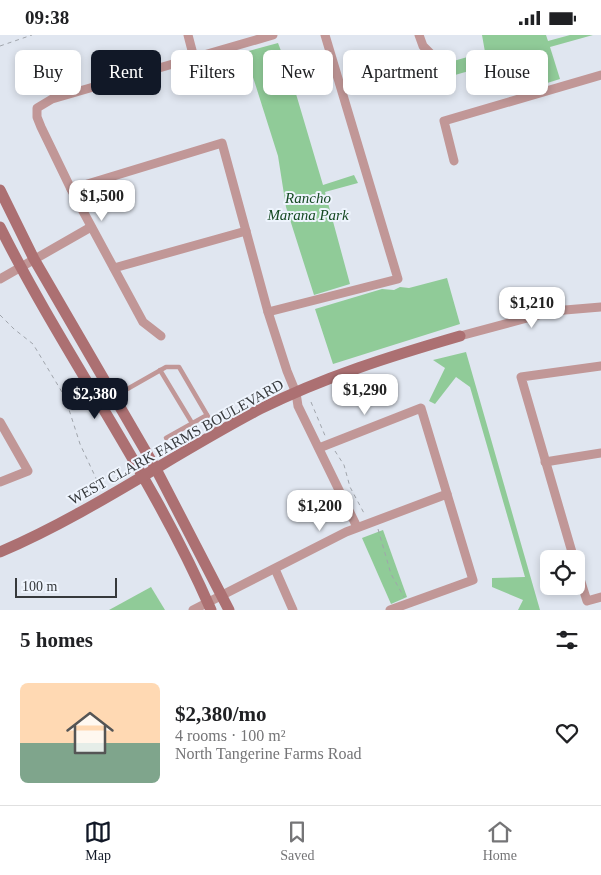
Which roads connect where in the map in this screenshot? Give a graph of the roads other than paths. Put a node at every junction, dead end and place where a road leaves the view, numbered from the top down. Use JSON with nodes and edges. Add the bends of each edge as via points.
{"nodes":[{"id":1,"x":188,"y":35,"type":"edge"},
{"id":2,"x":273,"y":35,"type":"edge"},
{"id":3,"x":325,"y":35,"type":"edge"},
{"id":4,"x":419,"y":35,"type":"edge"},
{"id":5,"x":192,"y":50,"type":"edge"},
{"id":6,"x":221,"y":50,"type":"edge"},
{"id":7,"x":426,"y":50,"type":"edge"},
{"id":8,"x":171,"y":65,"type":"edge"},
{"id":9,"x":601,"y":75,"type":"edge"},
{"id":10,"x":454,"y":161,"type":"dead end"},
{"id":11,"x":71,"y":189,"type":"junction"},
{"id":12,"x":0,"y":190,"type":"edge"},
{"id":13,"x":0,"y":227,"type":"edge"},
{"id":14,"x":91,"y":227,"type":"junction"},
{"id":15,"x":246,"y":231,"type":"junction"},
{"id":16,"x":34,"y":259,"type":"junction"},
{"id":17,"x":20,"y":267,"type":"junction"},
{"id":18,"x":114,"y":268,"type":"junction"},
{"id":19,"x":0,"y":279,"type":"edge"},
{"id":20,"x":601,"y":307,"type":"edge"},
{"id":21,"x":268,"y":312,"type":"junction"},
{"id":22,"x":161,"y":336,"type":"dead end"},
{"id":23,"x":460,"y":336,"type":"joint"},
{"id":24,"x":601,"y":366,"type":"edge"},
{"id":25,"x":160,"y":370,"type":"junction"},
{"id":26,"x":296,"y":393,"type":"junction"},
{"id":27,"x":114,"y":397,"type":"junction"},
{"id":28,"x":207,"y":415,"type":"junction"},
{"id":29,"x":0,"y":422,"type":"edge"},
{"id":30,"x":192,"y":423,"type":"junction"},
{"id":31,"x":218,"y":433,"type":"junction"},
{"id":32,"x":166,"y":438,"type":"dead end"},
{"id":33,"x":319,"y":448,"type":"junction"},
{"id":34,"x":601,"y":453,"type":"edge"},
{"id":35,"x":545,"y":462,"type":"junction"},
{"id":36,"x":156,"y":469,"type":"junction"},
{"id":37,"x":143,"y":476,"type":"junction"},
{"id":38,"x":0,"y":482,"type":"edge"},
{"id":39,"x":447,"y":494,"type":"junction"},
{"id":40,"x":357,"y":527,"type":"junction"},
{"id":41,"x":571,"y":550,"type":"edge"},
{"id":42,"x":0,"y":552,"type":"edge"},
{"id":43,"x":275,"y":569,"type":"junction"},
{"id":44,"x":585,"y":595,"type":"edge"},
{"id":45,"x":222,"y":596,"type":"junction"},
{"id":46,"x":601,"y":597,"type":"edge"},
{"id":47,"x":210,"y":607,"type":"edge"},
{"id":48,"x":193,"y":610,"type":"edge"},
{"id":49,"x":229,"y":610,"type":"edge"},
{"id":50,"x":293,"y":610,"type":"edge"},
{"id":51,"x":390,"y":610,"type":"edge"}],
"edges":[{"from":1,"to":5,"type":"street"},
{"from":2,"to":6,"type":"street"},
{"from":3,"to":21,"type":"street","via":[[398,279]]},
{"from":4,"to":7,"type":"street"},
{"from":8,"to":11,"type":"street","via":[[52,99],[37,108],[41,127]]},
{"from":9,"to":10,"type":"street","via":[[444,121]]},
{"from":11,"to":14,"type":"street"},
{"from":11,"to":15,"type":"street","via":[[222,143]]},
{"from":12,"to":16,"type":"street"},
{"from":13,"to":17,"type":"street"},
{"from":14,"to":16,"type":"street"},
{"from":14,"to":18,"type":"street"},
{"from":15,"to":18,"type":"street"},
{"from":15,"to":21,"type":"street"},
{"from":16,"to":17,"type":"street"},
{"from":16,"to":27,"type":"street"},
{"from":17,"to":19,"type":"street"},
{"from":17,"to":37,"type":"street"},
{"from":18,"to":22,"type":"street","via":[[143,322]]},
{"from":20,"to":23,"type":"street","name":"WEST CLARK FARMS BOULEVARD","via":[[553,311]]},
{"from":21,"to":26,"type":"street"},
{"from":23,"to":26,"type":"street","name":"WEST CLARK FARMS BOULEVARD","via":[[378,361]]},
{"from":24,"to":35,"type":"street","via":[[521,377]]},
{"from":25,"to":27,"type":"lane"},
{"from":25,"to":28,"type":"lane","via":[[179,367]]},
{"from":25,"to":30,"type":"lane"},
{"from":26,"to":31,"type":"street","name":"WEST CLARK FARMS BOULEVARD"},
{"from":26,"to":33,"type":"street","via":[[298,406]]},
{"from":27,"to":36,"type":"street"},
{"from":28,"to":30,"type":"lane"},
{"from":28,"to":31,"type":"lane"},
{"from":29,"to":38,"type":"street","via":[[28,471]]},
{"from":30,"to":32,"type":"lane"},
{"from":31,"to":36,"type":"street","name":"WEST CLARK FARMS BOULEVARD"},
{"from":33,"to":39,"type":"street","via":[[421,409]]},
{"from":33,"to":40,"type":"street"},
{"from":34,"to":35,"type":"street"},
{"from":35,"to":41,"type":"street"},
{"from":36,"to":37,"type":"street","name":"WEST CLARK FARMS BOULEVARD"},
{"from":36,"to":45,"type":"street"},
{"from":37,"to":42,"type":"street","name":"WEST CLARK FARMS BOULEVARD","via":[[46,531]]},
{"from":37,"to":47,"type":"street"},
{"from":39,"to":40,"type":"street"},
{"from":39,"to":51,"type":"street","via":[[473,581]]},
{"from":40,"to":43,"type":"street"},
{"from":43,"to":45,"type":"street"},
{"from":43,"to":50,"type":"street"},
{"from":44,"to":46,"type":"street","via":[[587,601]]},
{"from":45,"to":47,"type":"street"},
{"from":45,"to":49,"type":"street"},
{"from":47,"to":48,"type":"street"}]}
